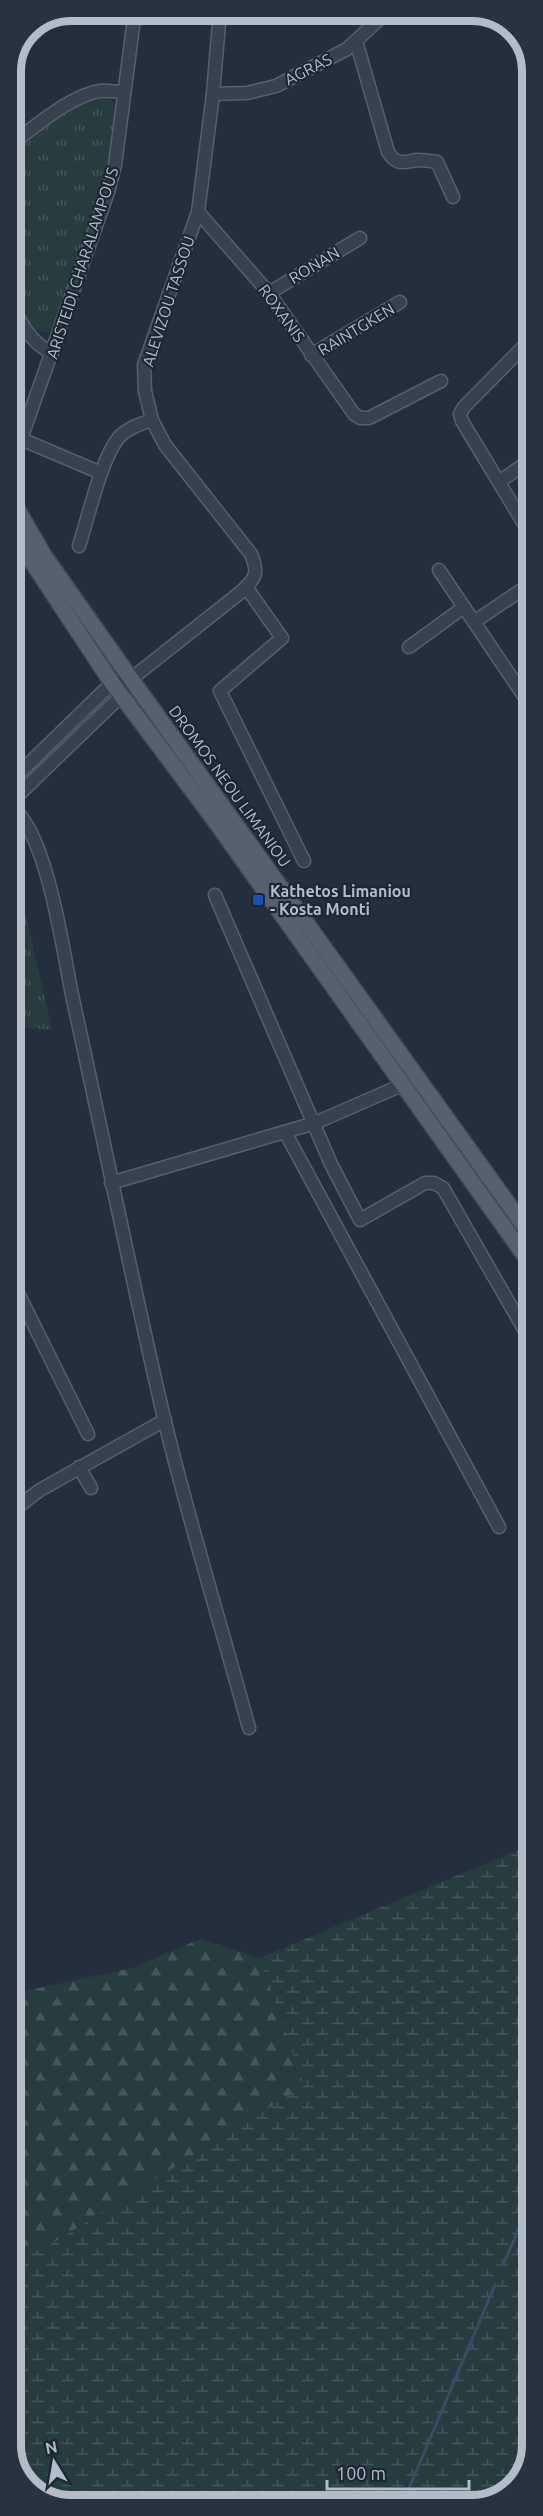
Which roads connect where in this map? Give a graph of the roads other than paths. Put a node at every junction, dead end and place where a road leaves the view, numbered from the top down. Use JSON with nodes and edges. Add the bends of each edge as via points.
{"nodes":[{"id":1,"x":134,"y":21,"type":"edge"},
{"id":2,"x":219,"y":21,"type":"edge"},
{"id":3,"x":377,"y":21,"type":"edge"},
{"id":4,"x":356,"y":41,"type":"junction"},
{"id":5,"x":124,"y":92,"type":"junction"},
{"id":6,"x":213,"y":94,"type":"junction"},
{"id":7,"x":21,"y":136,"type":"edge"},
{"id":8,"x":453,"y":197,"type":"dead end"},
{"id":9,"x":198,"y":212,"type":"junction"},
{"id":10,"x":360,"y":238,"type":"dead end"},
{"id":11,"x":269,"y":293,"type":"junction"},
{"id":12,"x":400,"y":302,"type":"dead end"},
{"id":13,"x":21,"y":324,"type":"edge"},
{"id":14,"x":522,"y":348,"type":"edge"},
{"id":15,"x":52,"y":353,"type":"junction"},
{"id":16,"x":311,"y":355,"type":"junction"},
{"id":17,"x":441,"y":381,"type":"dead end"},
{"id":18,"x":152,"y":420,"type":"junction"},
{"id":19,"x":21,"y":424,"type":"edge"},
{"id":20,"x":21,"y":437,"type":"edge"},
{"id":21,"x":522,"y":466,"type":"edge"},
{"id":22,"x":101,"y":473,"type":"junction"},
{"id":23,"x":499,"y":482,"type":"junction"},
{"id":24,"x":21,"y":516,"type":"edge"},
{"id":25,"x":522,"y":520,"type":"edge"},
{"id":26,"x":21,"y":545,"type":"edge"},
{"id":27,"x":79,"y":546,"type":"dead end"},
{"id":28,"x":439,"y":570,"type":"dead end"},
{"id":29,"x":246,"y":587,"type":"junction"},
{"id":30,"x":522,"y":590,"type":"edge"},
{"id":31,"x":464,"y":607,"type":"junction"},
{"id":32,"x":474,"y":622,"type":"junction"},
{"id":33,"x":410,"y":647,"type":"dead end"},
{"id":34,"x":131,"y":679,"type":"junction"},
{"id":35,"x":112,"y":683,"type":"junction"},
{"id":36,"x":522,"y":693,"type":"edge"},
{"id":37,"x":121,"y":696,"type":"junction"},
{"id":38,"x":21,"y":771,"type":"edge"},
{"id":39,"x":21,"y":794,"type":"edge"},
{"id":40,"x":21,"y":817,"type":"edge"},
{"id":41,"x":304,"y":861,"type":"dead end"},
{"id":42,"x":215,"y":895,"type":"dead end"},
{"id":43,"x":402,"y":1085,"type":"junction"},
{"id":44,"x":315,"y":1123,"type":"junction"},
{"id":45,"x":285,"y":1132,"type":"junction"},
{"id":46,"x":111,"y":1183,"type":"junction"},
{"id":47,"x":522,"y":1223,"type":"edge"},
{"id":48,"x":522,"y":1252,"type":"edge"},
{"id":49,"x":21,"y":1302,"type":"edge"},
{"id":50,"x":522,"y":1326,"type":"edge"},
{"id":51,"x":165,"y":1420,"type":"junction"},
{"id":52,"x":88,"y":1434,"type":"dead end"},
{"id":53,"x":79,"y":1467,"type":"junction"},
{"id":54,"x":91,"y":1488,"type":"dead end"},
{"id":55,"x":21,"y":1504,"type":"edge"},
{"id":56,"x":499,"y":1527,"type":"dead end"},
{"id":57,"x":249,"y":1728,"type":"dead end"}],
"edges":[{"from":1,"to":5,"type":"street","name":"ARISTEIDI CHARALAMPOUS"},
{"from":2,"to":6,"type":"street","name":"ALEVIZOU TASSOU"},
{"from":3,"to":4,"type":"street","name":"AGRAS"},
{"from":4,"to":6,"type":"street","name":"AGRAS","via":[[276,86],[247,93]]},
{"from":4,"to":8,"type":"street","via":[[388,152],[402,164],[437,162]]},
{"from":5,"to":7,"type":"street","via":[[99,91],[83,97]]},
{"from":5,"to":15,"type":"street","name":"ARISTEIDI CHARALAMPOUS","via":[[108,192]]},
{"from":6,"to":9,"type":"street","name":"ALEVIZOU TASSOU"},
{"from":9,"to":11,"type":"street","name":"ROXANIS"},
{"from":9,"to":18,"type":"street","name":"ALEVIZOU TASSOU","via":[[144,365]]},
{"from":10,"to":11,"type":"street","name":"RONAN"},
{"from":11,"to":16,"type":"street","name":"ROXANIS"},
{"from":12,"to":16,"type":"street","name":"RAINTGKEN"},
{"from":13,"to":15,"type":"street","via":[[37,345]]},
{"from":14,"to":23,"type":"street","via":[[460,414]]},
{"from":15,"to":19,"type":"street","name":"ARISTEIDI CHARALAMPOUS"},
{"from":16,"to":17,"type":"street","name":"ROXANIS","via":[[360,418],[369,418]]},
{"from":18,"to":22,"type":"street","via":[[131,428],[119,438]]},
{"from":18,"to":29,"type":"street","name":"ALEVIZOU TASSOU","via":[[165,445],[250,554],[256,567],[254,578]]},
{"from":20,"to":22,"type":"street"},
{"from":21,"to":23,"type":"street"},
{"from":22,"to":27,"type":"street"},
{"from":23,"to":25,"type":"street"},
{"from":24,"to":34,"type":"main road","name":"DROMOS NEOU LIMANIOU","via":[[43,554]]},
{"from":26,"to":35,"type":"main road","name":"DROMOS NEOU LIMANIOU"},
{"from":28,"to":31,"type":"street"},
{"from":29,"to":34,"type":"street"},
{"from":29,"to":41,"type":"street","via":[[282,639],[220,691]]},
{"from":30,"to":32,"type":"street"},
{"from":31,"to":32,"type":"street"},
{"from":31,"to":33,"type":"street"},
{"from":32,"to":36,"type":"street"},
{"from":34,"to":35,"type":"street"},
{"from":34,"to":37,"type":"street"},
{"from":34,"to":47,"type":"main road","name":"DROMOS NEOU LIMANIOU"},
{"from":35,"to":37,"type":"main road","name":"DROMOS NEOU LIMANIOU"},
{"from":35,"to":38,"type":"street"},
{"from":37,"to":39,"type":"street"},
{"from":37,"to":43,"type":"main road","name":"DROMOS NEOU LIMANIOU","via":[[213,818]]},
{"from":40,"to":46,"type":"street","via":[[48,881]]},
{"from":42,"to":44,"type":"street"},
{"from":43,"to":44,"type":"street"},
{"from":43,"to":48,"type":"main road","name":"DROMOS NEOU LIMANIOU"},
{"from":44,"to":45,"type":"street"},
{"from":44,"to":50,"type":"street","via":[[360,1220],[425,1183],[443,1188]]},
{"from":45,"to":46,"type":"street"},
{"from":45,"to":56,"type":"street"},
{"from":46,"to":51,"type":"street"},
{"from":49,"to":52,"type":"street"},
{"from":51,"to":53,"type":"street"},
{"from":51,"to":57,"type":"street"},
{"from":53,"to":54,"type":"street"},
{"from":53,"to":55,"type":"street"}]}
